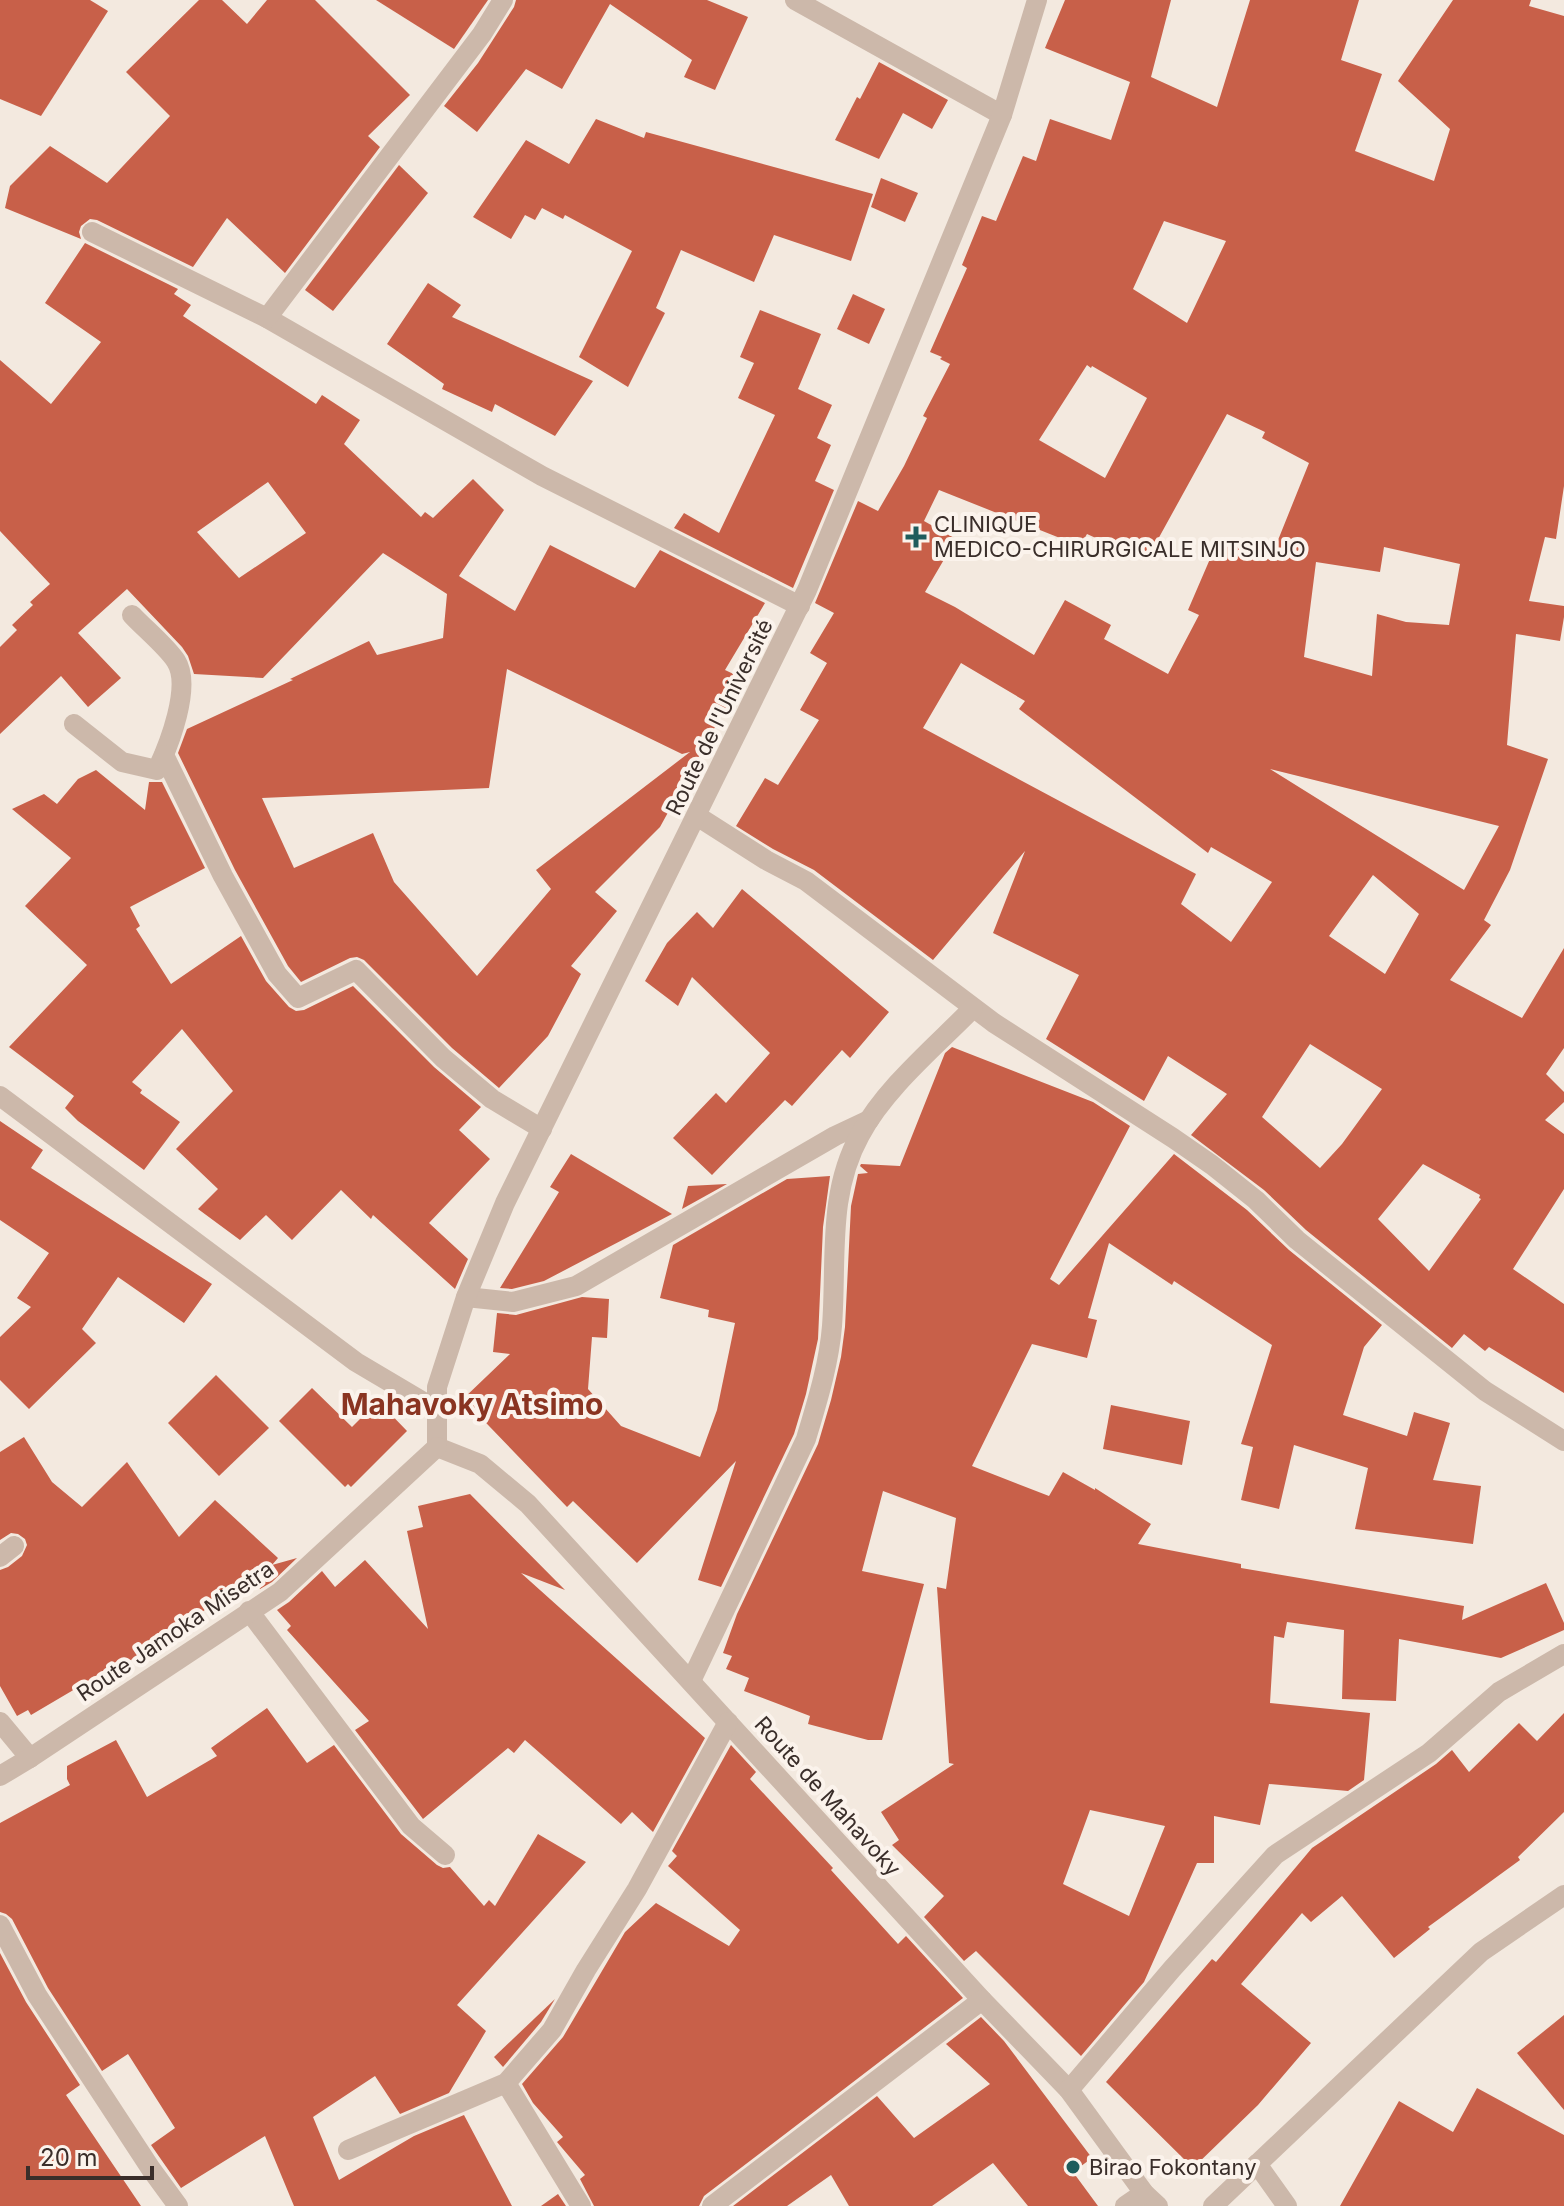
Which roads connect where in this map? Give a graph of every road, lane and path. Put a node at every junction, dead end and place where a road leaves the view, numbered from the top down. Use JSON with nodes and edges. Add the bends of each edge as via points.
{"nodes":[{"id":1,"x":503,"y":0,"type":"edge"},
{"id":2,"x":795,"y":0,"type":"edge"},
{"id":3,"x":1037,"y":0,"type":"edge"},
{"id":4,"x":1002,"y":115,"type":"junction"},
{"id":5,"x":92,"y":232,"type":"dead end"},
{"id":6,"x":267,"y":318,"type":"junction"},
{"id":7,"x":800,"y":606,"type":"junction"},
{"id":8,"x":132,"y":615,"type":"dead end"},
{"id":9,"x":74,"y":724,"type":"dead end"},
{"id":10,"x":164,"y":755,"type":"junction"},
{"id":11,"x":697,"y":816,"type":"junction"},
{"id":12,"x":973,"y":1008,"type":"junction"},
{"id":13,"x":0,"y":1096,"type":"edge"},
{"id":14,"x":869,"y":1120,"type":"junction"},
{"id":15,"x":542,"y":1129,"type":"junction"},
{"id":16,"x":466,"y":1297,"type":"junction"},
{"id":17,"x":437,"y":1410,"type":"junction"},
{"id":18,"x":1564,"y":1441,"type":"edge"},
{"id":19,"x":437,"y":1447,"type":"junction"},
{"id":20,"x":249,"y":1611,"type":"junction"},
{"id":21,"x":1564,"y":1654,"type":"edge"},
{"id":22,"x":691,"y":1681,"type":"junction"},
{"id":23,"x":0,"y":1722,"type":"edge"},
{"id":24,"x":728,"y":1722,"type":"junction"},
{"id":25,"x":30,"y":1758,"type":"junction"},
{"id":26,"x":0,"y":1776,"type":"edge"},
{"id":27,"x":445,"y":1855,"type":"dead end"},
{"id":28,"x":1564,"y":1895,"type":"edge"},
{"id":29,"x":0,"y":1925,"type":"edge"},
{"id":30,"x":982,"y":2000,"type":"junction"},
{"id":31,"x":506,"y":2083,"type":"junction"},
{"id":32,"x":1069,"y":2090,"type":"junction"},
{"id":33,"x":348,"y":2150,"type":"dead end"},
{"id":34,"x":1257,"y":2164,"type":"junction"},
{"id":35,"x":1151,"y":2199,"type":"edge"},
{"id":36,"x":178,"y":2206,"type":"edge"},
{"id":37,"x":581,"y":2206,"type":"edge"},
{"id":38,"x":712,"y":2206,"type":"edge"},
{"id":39,"x":1125,"y":2206,"type":"edge"},
{"id":40,"x":1213,"y":2206,"type":"edge"},
{"id":41,"x":1287,"y":2206,"type":"edge"}],
"edges":[{"from":1,"to":6,"type":"street"},
{"from":2,"to":4,"type":"street"},
{"from":3,"to":4,"type":"street","name":"Route de l'Université"},
{"from":4,"to":7,"type":"street","name":"Route de l'Université"},
{"from":5,"to":6,"type":"street"},
{"from":6,"to":7,"type":"street","via":[[542,476]]},
{"from":7,"to":11,"type":"street","name":"Route de l'Université"},
{"from":8,"to":10,"type":"street","via":[[177,662],[183,689]]},
{"from":9,"to":10,"type":"street","via":[[122,762],[157,770]]},
{"from":10,"to":15,"type":"street","via":[[277,974],[298,998],[356,970],[443,1058],[492,1099]]},
{"from":11,"to":12,"type":"street","via":[[806,881]]},
{"from":11,"to":15,"type":"street","name":"Route de l'Université"},
{"from":12,"to":14,"type":"street"},
{"from":12,"to":18,"type":"street","via":[[1212,1165],[1485,1391]]},
{"from":13,"to":17,"type":"street","via":[[356,1362]]},
{"from":14,"to":16,"type":"street","via":[[576,1286],[513,1302]]},
{"from":14,"to":22,"type":"street","via":[[846,1165],[839,1194],[831,1330],[806,1439]]},
{"from":15,"to":16,"type":"street","name":"Route de l'Université"},
{"from":16,"to":17,"type":"street","name":"Route de l'Université","via":[[437,1387]]},
{"from":17,"to":19,"type":"street","name":"Route de l'Université"},
{"from":19,"to":20,"type":"street","name":"Route Jamoka Misetra","via":[[280,1592]]},
{"from":19,"to":22,"type":"street","name":"Route de Mahavoky","via":[[480,1464],[528,1504]]},
{"from":20,"to":25,"type":"street","name":"Route Jamoka Misetra"},
{"from":20,"to":27,"type":"street","via":[[411,1826]]},
{"from":21,"to":32,"type":"street","via":[[1499,1692],[1429,1753],[1275,1855]]},
{"from":22,"to":24,"type":"street","name":"Route de Mahavoky"},
{"from":23,"to":25,"type":"street"},
{"from":24,"to":30,"type":"street","name":"Route de Mahavoky"},
{"from":24,"to":31,"type":"street","via":[[552,2030]]},
{"from":25,"to":26,"type":"street","name":"Route Jamoka Misetra"},
{"from":28,"to":34,"type":"street","via":[[1481,1952]]},
{"from":29,"to":36,"type":"street","via":[[37,1995]]},
{"from":30,"to":32,"type":"street","name":"Route de Mahavoky"},
{"from":30,"to":38,"type":"street"},
{"from":31,"to":33,"type":"street"},
{"from":31,"to":37,"type":"street"},
{"from":32,"to":35,"type":"street","name":"Route de Mahavoky"},
{"from":34,"to":40,"type":"street"},
{"from":34,"to":41,"type":"street"},
{"from":35,"to":39,"type":"street"}]}
